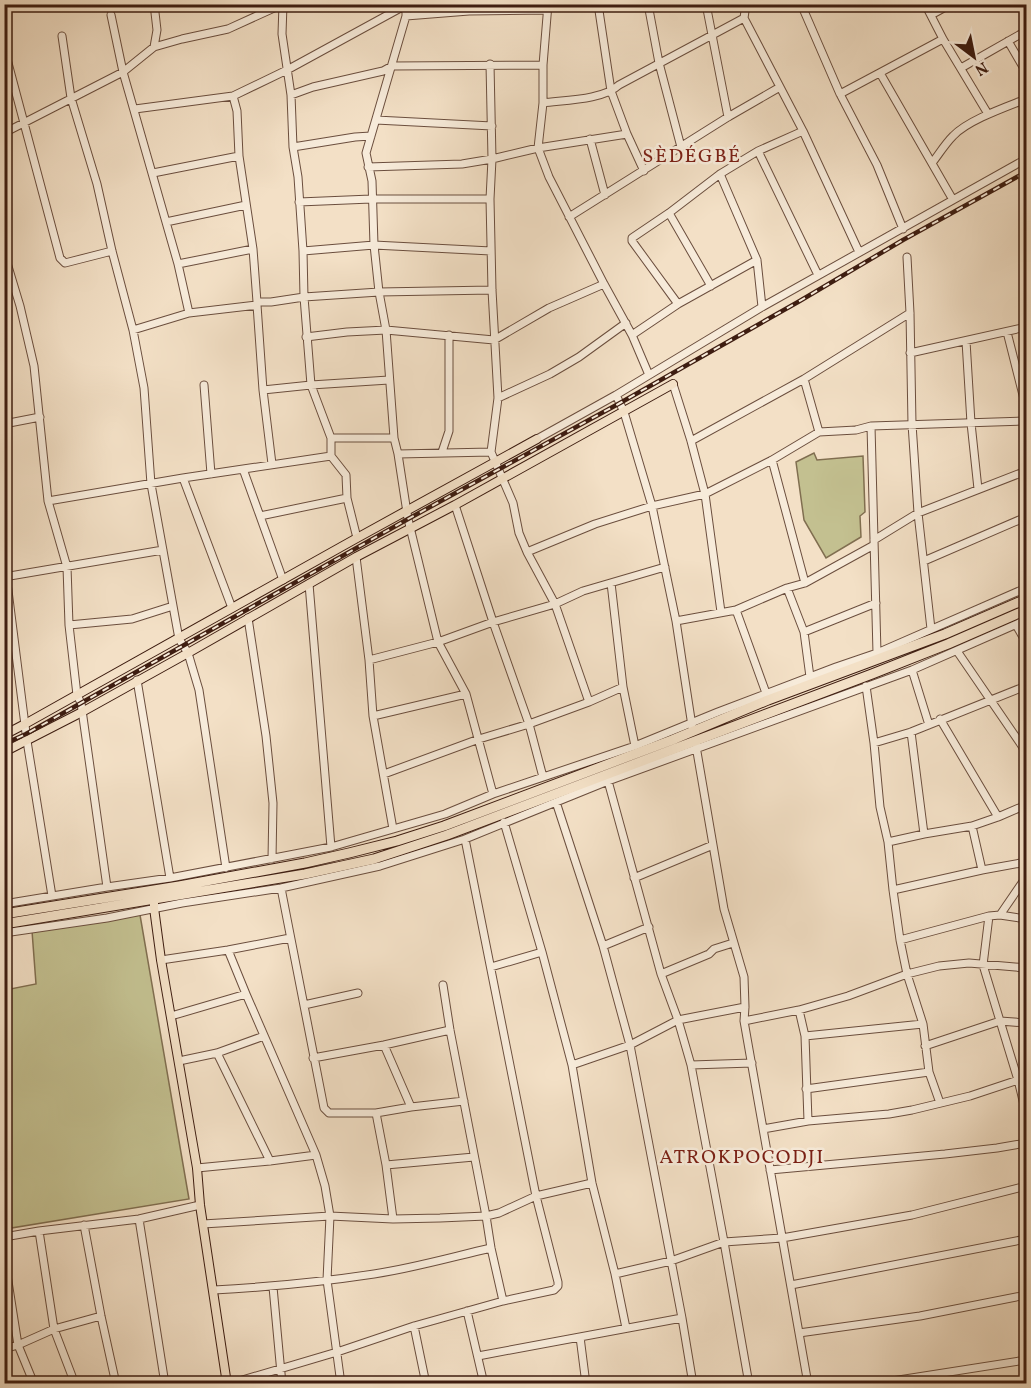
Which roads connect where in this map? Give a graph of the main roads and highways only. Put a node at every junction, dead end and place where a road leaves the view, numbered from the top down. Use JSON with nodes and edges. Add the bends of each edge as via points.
{"nodes":[{"id":1,"x":673,"y":384,"type":"road end"},
{"id":2,"x":537,"y":440,"type":"road end"},
{"id":3,"x":1026,"y":599,"type":"edge"},
{"id":4,"x":1026,"y":610,"type":"edge"},
{"id":5,"x":4,"y":735,"type":"edge"},
{"id":6,"x":694,"y":736,"type":"junction"},
{"id":7,"x":4,"y":752,"type":"edge"},
{"id":8,"x":154,"y":904,"type":"junction"},
{"id":9,"x":4,"y":914,"type":"edge"},
{"id":10,"x":4,"y":924,"type":"edge"},
{"id":11,"x":228,"y":1383,"type":"edge"}],
"edges":[{"from":1,"to":7,"type":"main road"},
{"from":2,"to":5,"type":"main road"},
{"from":3,"to":6,"type":"highway","via":[[777,697]]},
{"from":4,"to":6,"type":"highway","via":[[938,648]]},
{"from":6,"to":8,"type":"highway","via":[[393,853]]},
{"from":6,"to":9,"type":"highway","via":[[372,848],[179,886]]},
{"from":8,"to":10,"type":"highway"},
{"from":8,"to":11,"type":"main road"}]}
